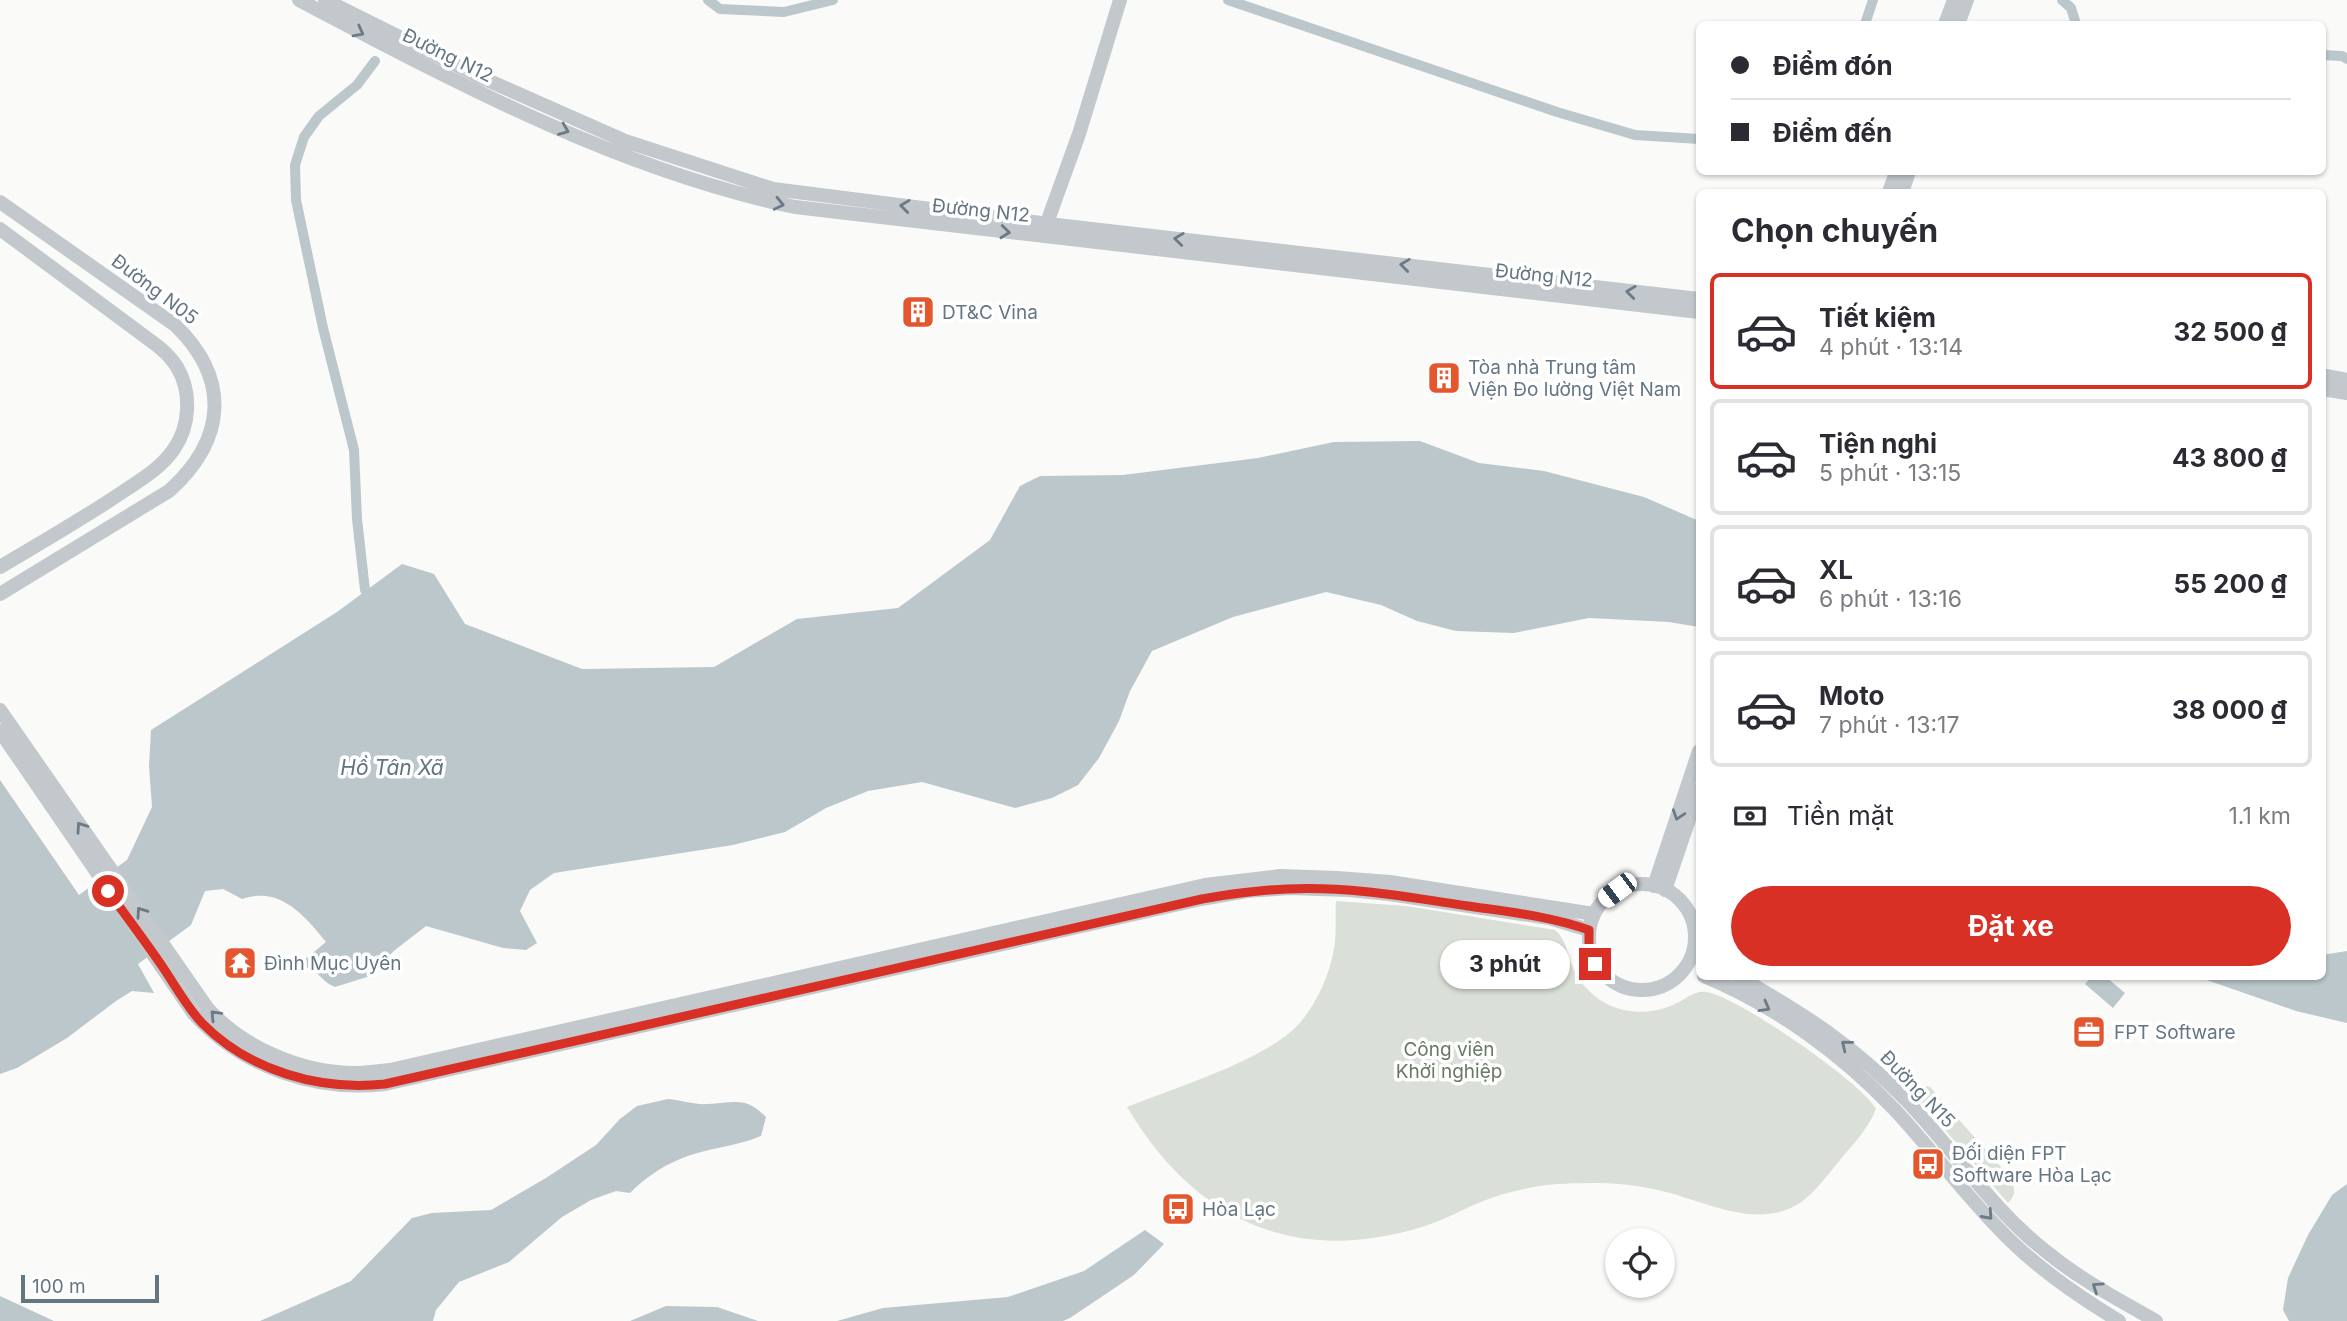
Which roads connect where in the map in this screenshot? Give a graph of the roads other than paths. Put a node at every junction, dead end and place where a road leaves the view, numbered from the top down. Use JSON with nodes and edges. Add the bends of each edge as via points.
{"nodes":[{"id":1,"x":299,"y":0,"type":"edge"},
{"id":2,"x":326,"y":0,"type":"edge"},
{"id":3,"x":1120,"y":0,"type":"edge"},
{"id":4,"x":1954,"y":0,"type":"edge"},
{"id":5,"x":1967,"y":0,"type":"edge"},
{"id":6,"x":1946,"y":21,"type":"edge"},
{"id":7,"x":1959,"y":21,"type":"edge"},
{"id":8,"x":0,"y":202,"type":"edge"},
{"id":9,"x":0,"y":229,"type":"edge"},
{"id":10,"x":1044,"y":229,"type":"junction"},
{"id":11,"x":1696,"y":299,"type":"edge"},
{"id":12,"x":1696,"y":312,"type":"edge"},
{"id":13,"x":2326,"y":376,"type":"edge"},
{"id":14,"x":2347,"y":380,"type":"edge"},
{"id":15,"x":2326,"y":390,"type":"edge"},
{"id":16,"x":2347,"y":393,"type":"edge"},
{"id":17,"x":1,"y":565,"type":"edge"},
{"id":18,"x":0,"y":594,"type":"edge"},
{"id":19,"x":0,"y":710,"type":"edge"},
{"id":20,"x":0,"y":731,"type":"edge"},
{"id":21,"x":1696,"y":762,"type":"edge"},
{"id":22,"x":1696,"y":798,"type":"edge"},
{"id":23,"x":114,"y":887,"type":"junction"},
{"id":24,"x":1660,"y":888,"type":"junction"},
{"id":25,"x":1151,"y":904,"type":"junction"},
{"id":26,"x":1594,"y":914,"type":"junction"},
{"id":27,"x":1589,"y":930,"type":"junction"},
{"id":28,"x":1696,"y":954,"type":"edge"},
{"id":29,"x":1684,"y":970,"type":"junction"},
{"id":30,"x":1696,"y":974,"type":"edge"},
{"id":31,"x":1710,"y":980,"type":"edge"},
{"id":32,"x":1744,"y":980,"type":"edge"},
{"id":33,"x":2119,"y":1321,"type":"edge"},
{"id":34,"x":2156,"y":1321,"type":"edge"}],
"edges":[{"from":1,"to":10,"type":"street","name":"Đường N12","one_way":true,"via":[[539,120],[706,185],[795,207]]},
{"from":10,"to":2,"type":"street","name":"Đường N12","one_way":true,"via":[[773,189],[625,141],[478,76]]},
{"from":3,"to":10,"type":"street"},
{"from":4,"to":6,"type":"street"},
{"from":5,"to":7,"type":"street"},
{"from":8,"to":18,"type":"street","name":"Đường N05","via":[[191,340],[211,379],[214,412],[204,449],[169,491]]},
{"from":9,"to":17,"type":"street","via":[[159,346],[178,369],[187,406],[182,435],[152,472]]},
{"from":11,"to":10,"type":"street","name":"Đường N12","one_way":true},
{"from":10,"to":12,"type":"street","name":"Đường N12"},
{"from":13,"to":14,"type":"street"},
{"from":15,"to":16,"type":"street"},
{"from":23,"to":19,"type":"street","one_way":true},
{"from":20,"to":23,"type":"street"},
{"from":21,"to":24,"type":"street","one_way":true},
{"from":22,"to":24,"type":"street"},
{"from":23,"to":25,"type":"street","via":[[231,1039],[327,1071],[353,1073],[390,1070]]},
{"from":24,"to":26,"type":"street","via":[[1633,885],[1617,890]]},
{"from":24,"to":28,"type":"street","via":[[1689,913]]},
{"from":25,"to":26,"type":"street","via":[[1205,885],[1280,876],[1403,884]]},
{"from":25,"to":27,"type":"street","via":[[1289,888],[1349,890],[1549,918]]},
{"from":26,"to":27,"type":"street"},
{"from":27,"to":29,"type":"street","via":[[1595,964],[1623,987],[1659,988]]},
{"from":28,"to":29,"type":"street"},
{"from":29,"to":30,"type":"street","name":"Đường N15"},
{"from":31,"to":33,"type":"street","name":"Đường N15","one_way":true,"via":[[1772,1011],[1844,1062],[1894,1109],[2011,1241],[2050,1276]]},
{"from":34,"to":32,"type":"street","name":"Đường N15","one_way":true,"via":[[2047,1253],[1997,1204],[1907,1101],[1861,1058],[1805,1015]]}]}
